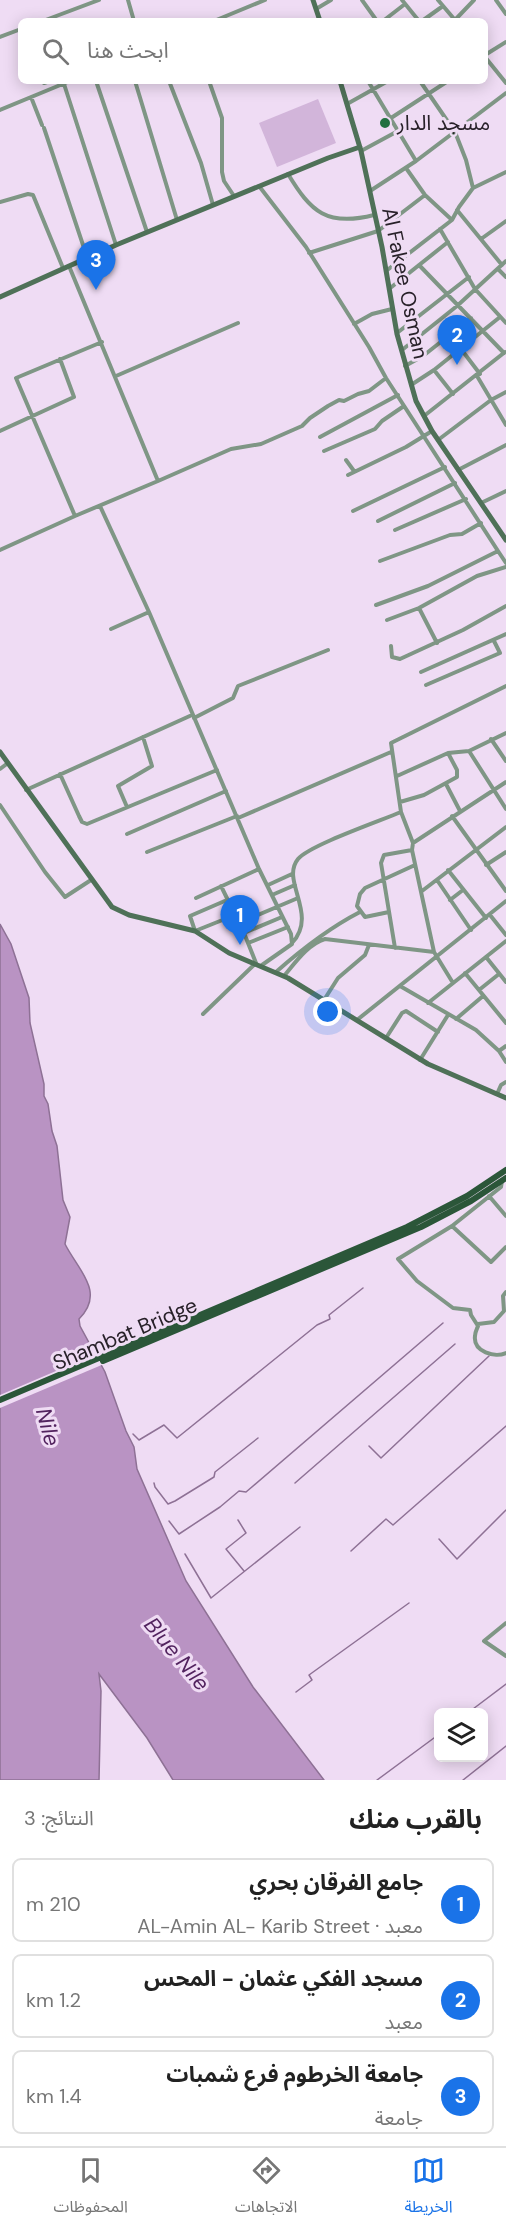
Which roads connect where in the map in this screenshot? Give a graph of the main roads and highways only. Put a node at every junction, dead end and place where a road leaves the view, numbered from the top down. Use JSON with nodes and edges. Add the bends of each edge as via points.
{"nodes":[{"id":1,"x":506,"y":1170,"type":"edge"},
{"id":2,"x":504,"y":1179,"type":"edge"},
{"id":3,"x":261,"y":1292,"type":"junction"},
{"id":4,"x":0,"y":1402,"type":"edge"}],
"edges":[{"from":1,"to":3,"type":"main road","via":[[429,1216]]},
{"from":2,"to":3,"type":"main road","via":[[426,1224]]},
{"from":3,"to":4,"type":"main road","name":"Shambat Bridge"}]}
